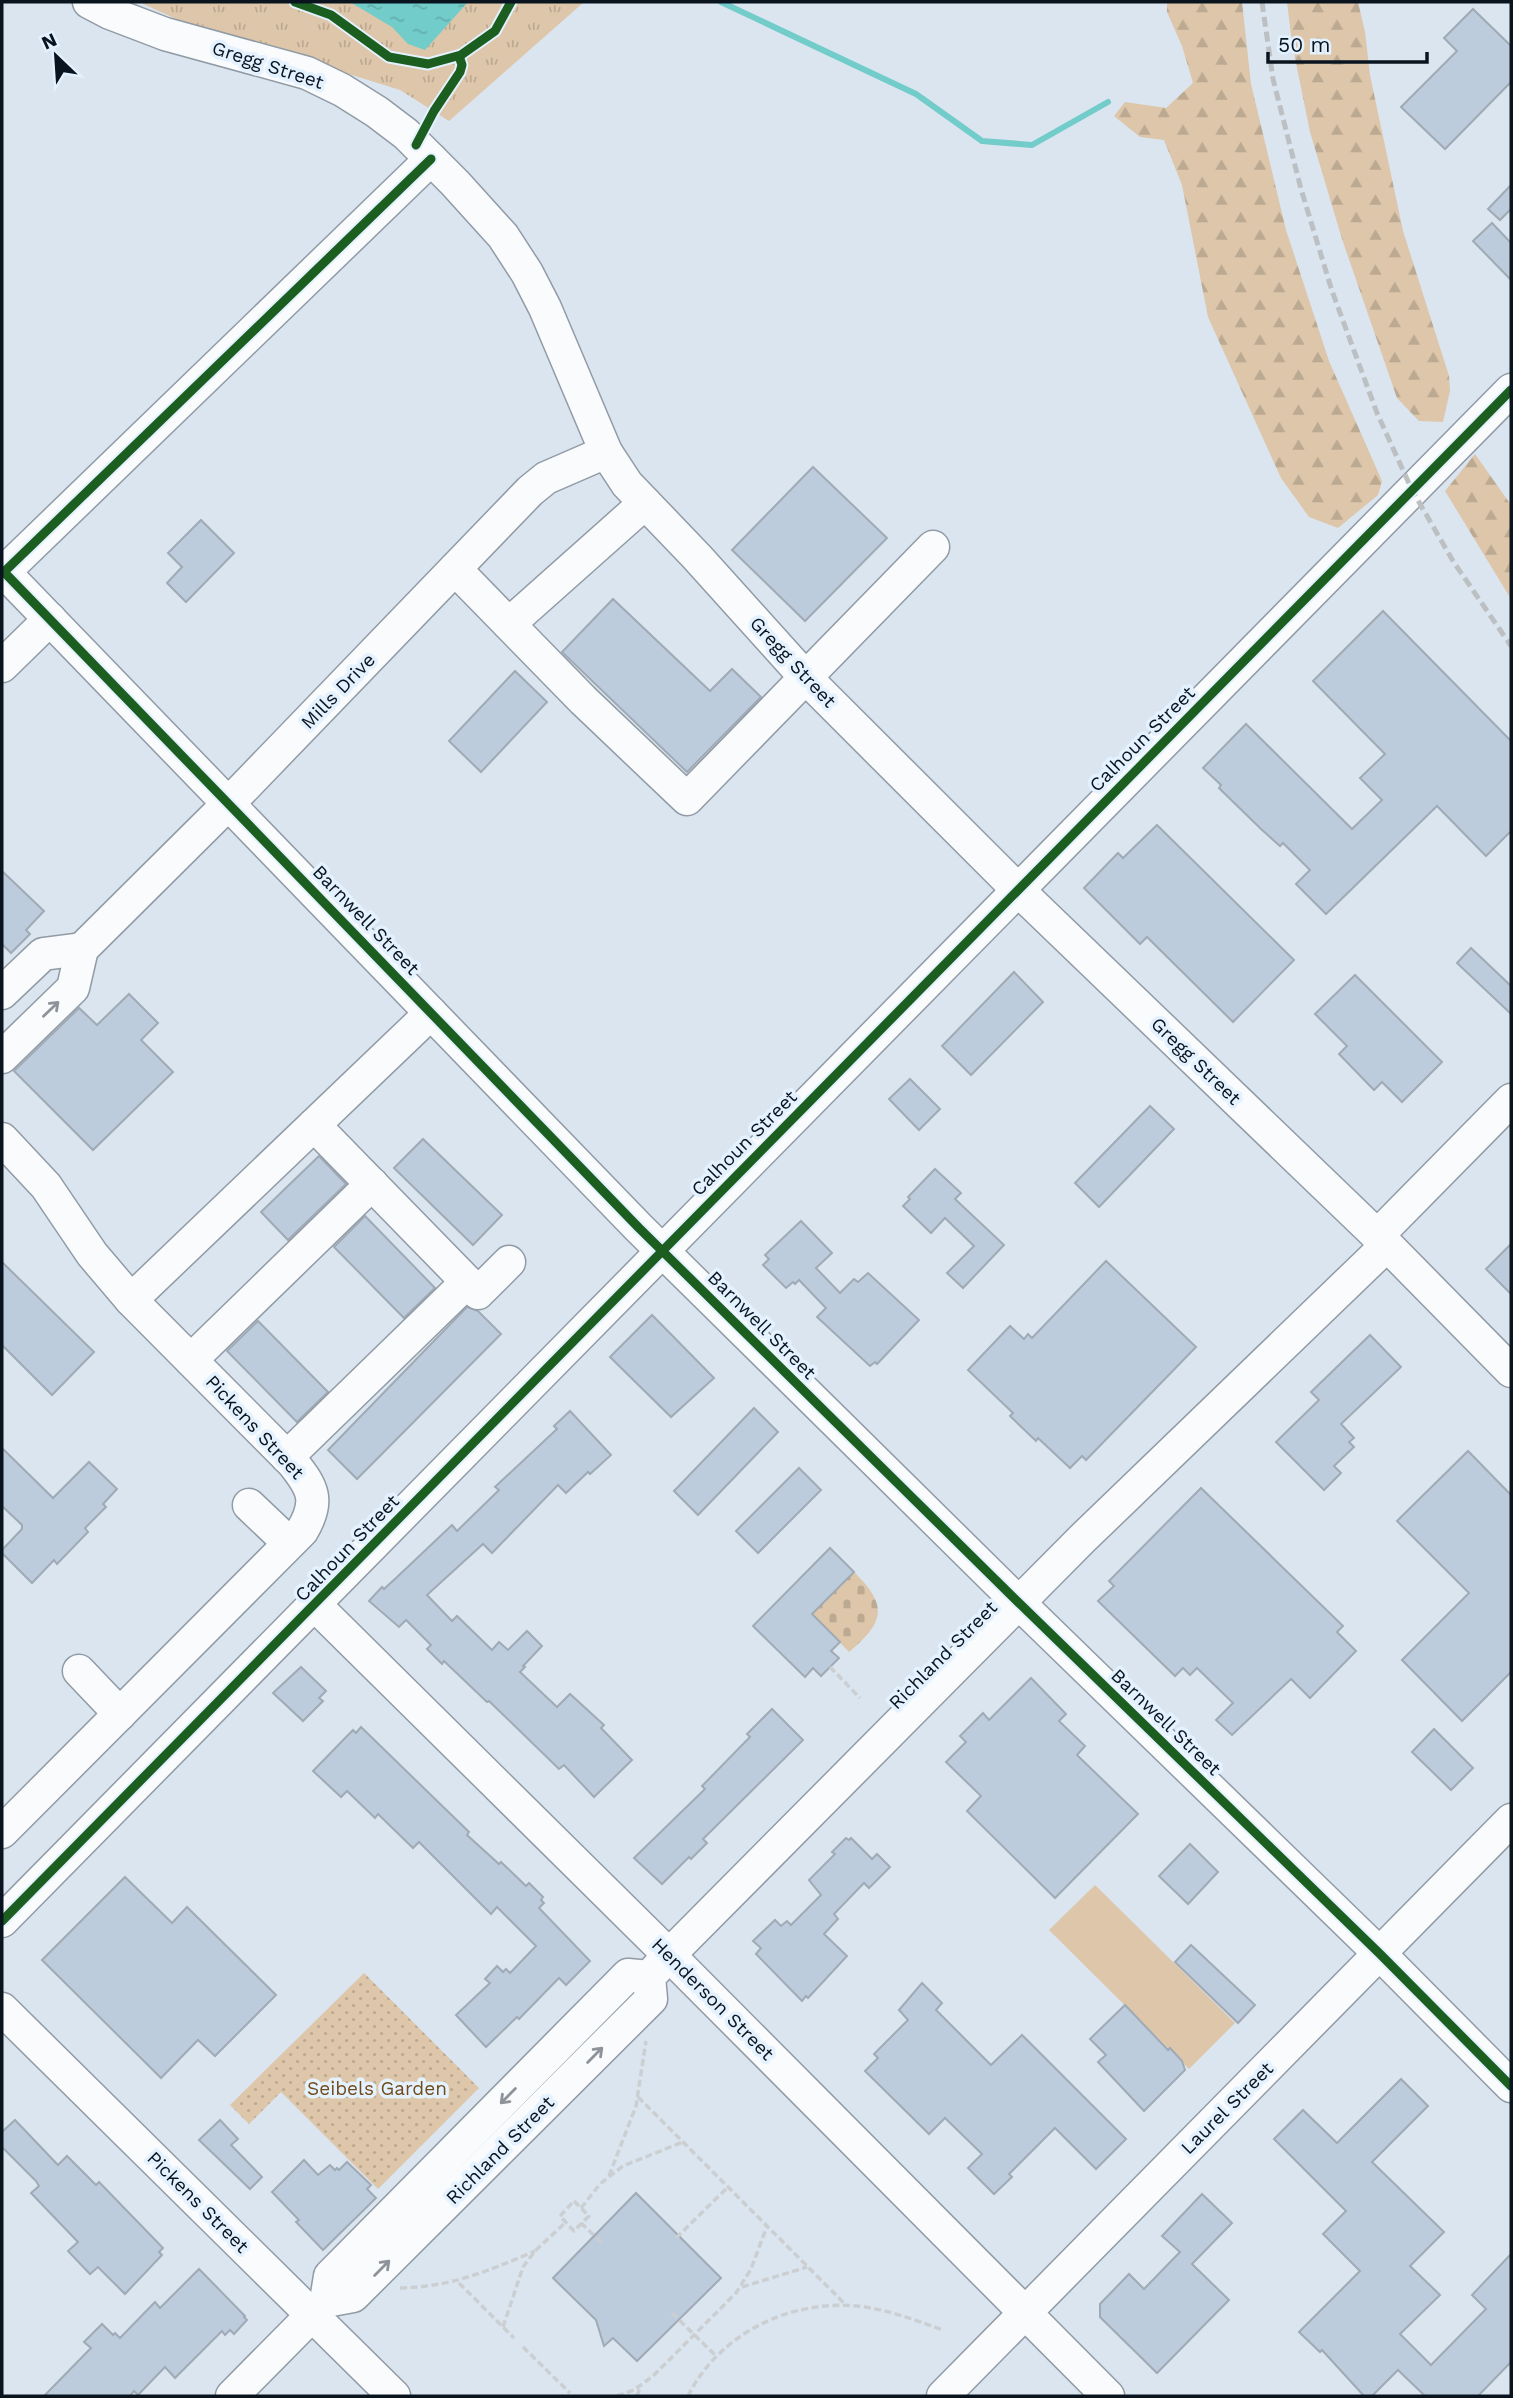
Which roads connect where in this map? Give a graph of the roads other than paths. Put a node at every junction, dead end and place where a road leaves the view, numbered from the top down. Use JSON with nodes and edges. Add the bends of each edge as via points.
{"nodes":[{"id":1,"x":89,"y":2,"type":"edge"},
{"id":2,"x":431,"y":159,"type":"junction"},
{"id":3,"x":1511,"y":390,"type":"edge"},
{"id":4,"x":606,"y":452,"type":"junction"},
{"id":5,"x":645,"y":503,"type":"junction"},
{"id":6,"x":933,"y":547,"type":"dead end"},
{"id":7,"x":455,"y":569,"type":"junction"},
{"id":8,"x":50,"y":619,"type":"junction"},
{"id":9,"x":509,"y":624,"type":"junction"},
{"id":10,"x":2,"y":666,"type":"edge"},
{"id":11,"x":806,"y":678,"type":"junction"},
{"id":12,"x":229,"y":803,"type":"junction"},
{"id":13,"x":1018,"y":890,"type":"junction"},
{"id":14,"x":82,"y":949,"type":"junction"},
{"id":15,"x":2,"y":993,"type":"edge"},
{"id":16,"x":431,"y":1013,"type":"junction"},
{"id":17,"x":2,"y":1057,"type":"edge"},
{"id":18,"x":1511,"y":1100,"type":"edge"},
{"id":19,"x":314,"y":1125,"type":"junction"},
{"id":20,"x":2,"y":1139,"type":"edge"},
{"id":21,"x":372,"y":1184,"type":"junction"},
{"id":22,"x":1382,"y":1241,"type":"junction"},
{"id":23,"x":662,"y":1251,"type":"junction"},
{"id":24,"x":509,"y":1262,"type":"dead end"},
{"id":25,"x":467,"y":1282,"type":"junction"},
{"id":26,"x":131,"y":1300,"type":"junction"},
{"id":27,"x":191,"y":1360,"type":"junction"},
{"id":28,"x":1511,"y":1371,"type":"edge"},
{"id":29,"x":287,"y":1457,"type":"junction"},
{"id":30,"x":248,"y":1505,"type":"dead end"},
{"id":31,"x":289,"y":1544,"type":"junction"},
{"id":32,"x":1019,"y":1603,"type":"junction"},
{"id":33,"x":315,"y":1605,"type":"junction"},
{"id":34,"x":79,"y":1671,"type":"dead end"},
{"id":35,"x":120,"y":1714,"type":"junction"},
{"id":36,"x":1511,"y":1820,"type":"edge"},
{"id":37,"x":2,"y":1832,"type":"edge"},
{"id":38,"x":2,"y":1921,"type":"edge"},
{"id":39,"x":1380,"y":1954,"type":"junction"},
{"id":40,"x":659,"y":1966,"type":"junction"},
{"id":41,"x":2,"y":2009,"type":"edge"},
{"id":42,"x":541,"y":2063,"type":"junction"},
{"id":43,"x":565,"y":2085,"type":"junction"},
{"id":44,"x":1511,"y":2086,"type":"edge"},
{"id":45,"x":418,"y":2187,"type":"junction"},
{"id":46,"x":441,"y":2209,"type":"junction"},
{"id":47,"x":319,"y":2308,"type":"junction"},
{"id":48,"x":1024,"y":2314,"type":"junction"},
{"id":49,"x":232,"y":2396,"type":"edge"},
{"id":50,"x":394,"y":2396,"type":"edge"},
{"id":51,"x":943,"y":2396,"type":"edge"},
{"id":52,"x":1108,"y":2396,"type":"edge"}],
"edges":[{"from":1,"to":2,"type":"street","name":"Gregg Street","via":[[165,34],[307,73],[377,112]]},
{"from":2,"to":4,"type":"street","name":"Gregg Street","via":[[503,236],[527,274]]},
{"from":2,"to":8,"type":"street","name":"Barnwell Street","via":[[4,572]]},
{"from":3,"to":13,"type":"street","name":"Calhoun Street"},
{"from":4,"to":5,"type":"street","name":"Gregg Street"},
{"from":4,"to":7,"type":"street","name":"Mills Drive","via":[[546,478]]},
{"from":5,"to":9,"type":"street"},
{"from":5,"to":11,"type":"street","name":"Gregg Street"},
{"from":6,"to":11,"type":"street"},
{"from":7,"to":9,"type":"street"},
{"from":7,"to":12,"type":"street","name":"Mills Drive"},
{"from":8,"to":10,"type":"street"},
{"from":8,"to":12,"type":"street","name":"Barnwell Street"},
{"from":9,"to":11,"type":"street","via":[[687,799]]},
{"from":11,"to":13,"type":"street","name":"Gregg Street"},
{"from":12,"to":14,"type":"street","name":"Mills Drive"},
{"from":12,"to":16,"type":"street","name":"Barnwell Street"},
{"from":13,"to":22,"type":"street","name":"Gregg Street"},
{"from":13,"to":23,"type":"street","name":"Calhoun Street"},
{"from":14,"to":15,"type":"street","via":[[43,954]]},
{"from":17,"to":14,"type":"street","one_way":true,"via":[[72,988]]},
{"from":16,"to":19,"type":"street"},
{"from":16,"to":23,"type":"street","name":"Barnwell Street"},
{"from":18,"to":22,"type":"street","name":"Richland Street"},
{"from":19,"to":21,"type":"street"},
{"from":19,"to":26,"type":"street"},
{"from":20,"to":26,"type":"street","name":"Pickens Street","via":[[46,1186],[92,1254]]},
{"from":21,"to":25,"type":"street"},
{"from":21,"to":27,"type":"street"},
{"from":22,"to":28,"type":"street","name":"Gregg Street"},
{"from":22,"to":32,"type":"street","name":"Richland Street"},
{"from":23,"to":32,"type":"street","name":"Barnwell Street"},
{"from":23,"to":33,"type":"street","name":"Calhoun Street"},
{"from":24,"to":25,"type":"street","via":[[478,1293]]},
{"from":25,"to":29,"type":"street"},
{"from":26,"to":27,"type":"street","name":"Pickens Street"},
{"from":27,"to":29,"type":"street","name":"Pickens Street"},
{"from":29,"to":31,"type":"street","name":"Pickens Street","via":[[313,1495],[309,1520]]},
{"from":30,"to":31,"type":"street"},
{"from":31,"to":35,"type":"street","name":"Pickens Street"},
{"from":32,"to":39,"type":"street","name":"Barnwell Street"},
{"from":32,"to":40,"type":"street","name":"Richland Street"},
{"from":33,"to":38,"type":"street","name":"Calhoun Street"},
{"from":33,"to":40,"type":"street","name":"Henderson Street"},
{"from":34,"to":35,"type":"street"},
{"from":35,"to":37,"type":"street","name":"Pickens Street"},
{"from":36,"to":39,"type":"street","name":"Laurel Street"},
{"from":39,"to":44,"type":"street","name":"Barnwell Street"},
{"from":39,"to":48,"type":"street","name":"Laurel Street"},
{"from":40,"to":42,"type":"street","name":"Richland Street","via":[[628,1975]]},
{"from":43,"to":40,"type":"street","name":"Richland Street","one_way":true,"via":[[651,1999]]},
{"from":40,"to":48,"type":"street","name":"Henderson Street"},
{"from":41,"to":47,"type":"street","name":"Pickens Street"},
{"from":42,"to":43,"type":"street"},
{"from":42,"to":45,"type":"street","name":"Richland Street","one_way":true},
{"from":43,"to":46,"type":"street","name":"Richland Street"},
{"from":45,"to":46,"type":"street"},
{"from":45,"to":47,"type":"street","name":"Richland Street","via":[[330,2276]]},
{"from":47,"to":46,"type":"street","name":"Richland Street","one_way":true,"via":[[354,2297]]},
{"from":47,"to":49,"type":"street","name":"Richland Street"},
{"from":47,"to":50,"type":"street","name":"Pickens Street"},
{"from":48,"to":51,"type":"street","name":"Laurel Street"},
{"from":48,"to":52,"type":"street","name":"Henderson Street"}]}
